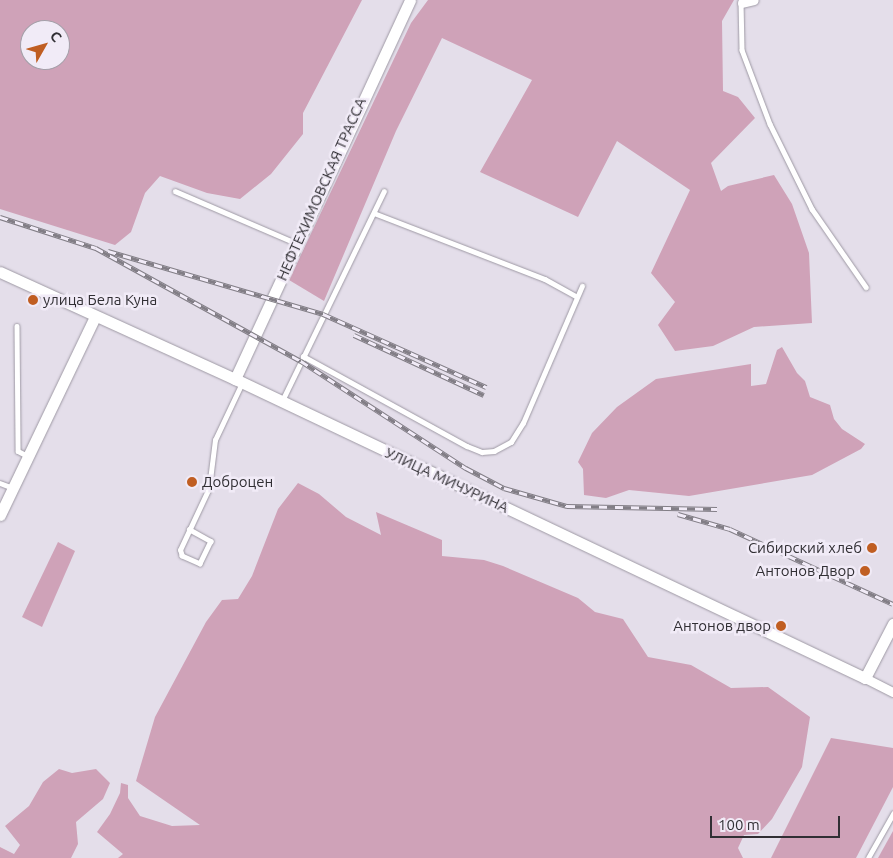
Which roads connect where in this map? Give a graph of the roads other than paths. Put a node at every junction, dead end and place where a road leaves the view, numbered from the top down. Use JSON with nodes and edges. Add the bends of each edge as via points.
{"nodes":[{"id":1,"x":410,"y":0,"type":"edge"},
{"id":2,"x":754,"y":0,"type":"edge"},
{"id":3,"x":741,"y":1,"type":"edge"},
{"id":4,"x":175,"y":191,"type":"dead end"},
{"id":5,"x":384,"y":191,"type":"dead end"},
{"id":6,"x":374,"y":213,"type":"junction"},
{"id":7,"x":297,"y":244,"type":"junction"},
{"id":8,"x":0,"y":272,"type":"edge"},
{"id":9,"x":582,"y":286,"type":"dead end"},
{"id":10,"x":866,"y":287,"type":"dead end"},
{"id":11,"x":576,"y":296,"type":"junction"},
{"id":12,"x":95,"y":317,"type":"junction"},
{"id":13,"x":17,"y":326,"type":"dead end"},
{"id":14,"x":303,"y":356,"type":"junction"},
{"id":15,"x":239,"y":380,"type":"junction"},
{"id":16,"x":282,"y":401,"type":"junction"},
{"id":17,"x":29,"y":457,"type":"junction"},
{"id":18,"x":0,"y":483,"type":"edge"},
{"id":19,"x":14,"y":488,"type":"junction"},
{"id":20,"x":0,"y":514,"type":"edge"},
{"id":21,"x":189,"y":529,"type":"junction"},
{"id":22,"x":893,"y":624,"type":"edge"},
{"id":23,"x":865,"y":678,"type":"junction"},
{"id":24,"x":893,"y":692,"type":"edge"},
{"id":25,"x":893,"y":814,"type":"edge"},
{"id":26,"x":868,"y":858,"type":"edge"}],
"edges":[{"from":1,"to":7,"type":"main road","name":"НЕФТЕХИМОВСКАЯ ТРАССА"},
{"from":2,"to":3,"type":"street"},
{"from":3,"to":10,"type":"lane","via":[[742,50],[770,124],[812,208]]},
{"from":4,"to":7,"type":"lane"},
{"from":5,"to":6,"type":"lane"},
{"from":6,"to":11,"type":"lane","via":[[536,275]]},
{"from":6,"to":14,"type":"lane"},
{"from":7,"to":15,"type":"main road","name":"НЕФТЕХИМОВСКАЯ ТРАССА"},
{"from":8,"to":12,"type":"main road","name":"УЛИЦА МИЧУРИНА"},
{"from":9,"to":11,"type":"lane"},
{"from":11,"to":14,"type":"lane","via":[[523,423],[511,442],[494,451],[482,452],[467,446]]},
{"from":12,"to":15,"type":"main road","name":"УЛИЦА МИЧУРИНА"},
{"from":12,"to":17,"type":"main road"},
{"from":13,"to":17,"type":"lane","via":[[18,452]]},
{"from":14,"to":16,"type":"lane"},
{"from":15,"to":16,"type":"main road","name":"УЛИЦА МИЧУРИНА"},
{"from":15,"to":21,"type":"lane","via":[[217,435],[211,483]]},
{"from":16,"to":23,"type":"main road","name":"УЛИЦА МИЧУРИНА"},
{"from":17,"to":19,"type":"main road"},
{"from":18,"to":19,"type":"lane"},
{"from":19,"to":20,"type":"main road"},
{"from":21,"to":21,"type":"lane","via":[[180,554],[200,564],[211,541]]},
{"from":22,"to":23,"type":"main road"},
{"from":23,"to":24,"type":"street","name":"УЛИЦА МИЧУРИНА"},
{"from":25,"to":26,"type":"lane"}]}
